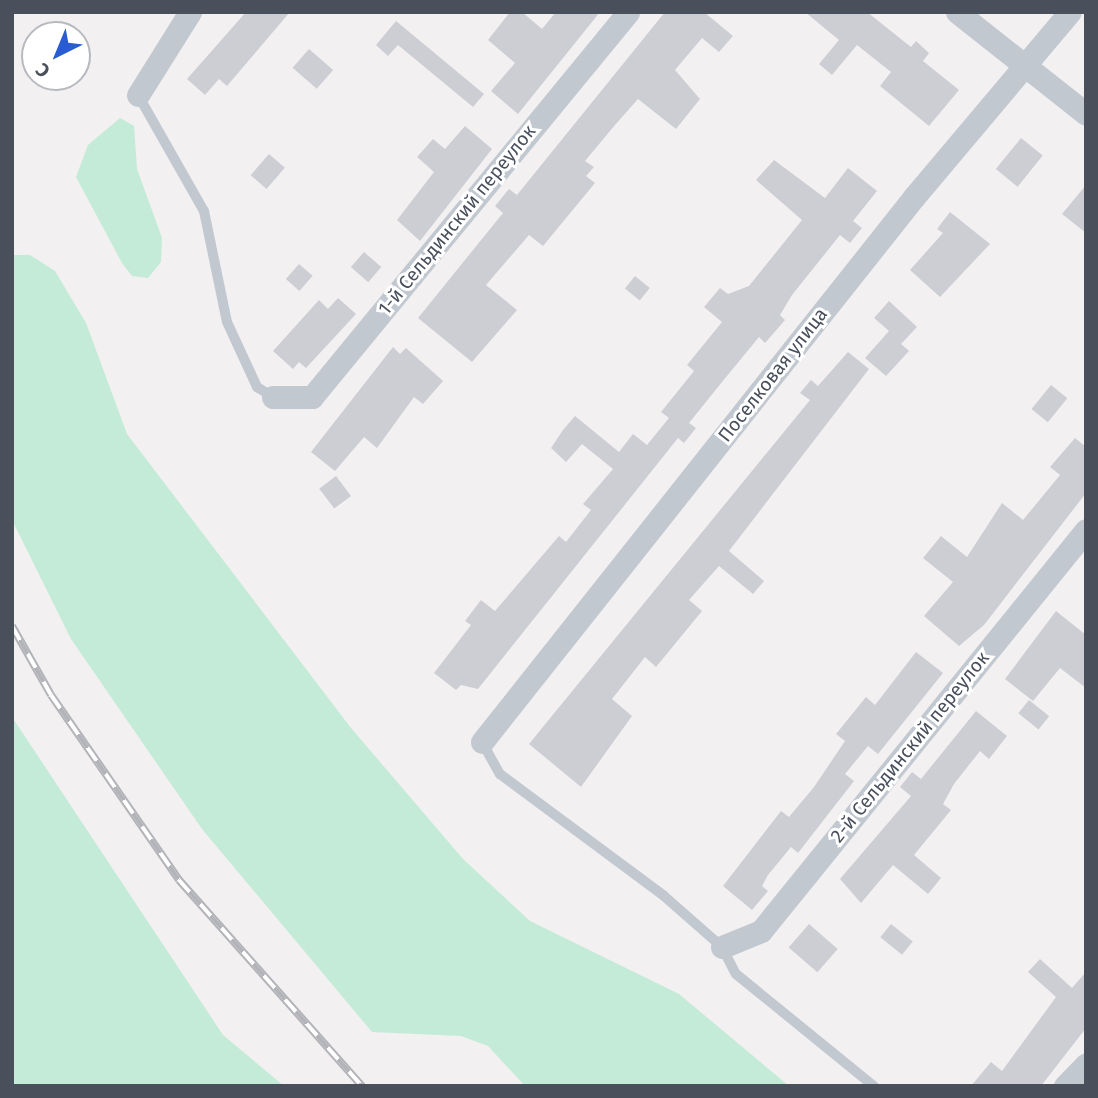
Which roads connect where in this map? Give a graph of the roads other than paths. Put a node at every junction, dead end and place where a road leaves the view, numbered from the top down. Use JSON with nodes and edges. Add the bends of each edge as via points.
{"nodes":[{"id":1,"x":190,"y":12,"type":"edge"},
{"id":2,"x":628,"y":12,"type":"edge"},
{"id":3,"x":957,"y":12,"type":"edge"},
{"id":4,"x":1070,"y":12,"type":"edge"},
{"id":5,"x":1025,"y":65,"type":"junction"},
{"id":6,"x":138,"y":95,"type":"joint"},
{"id":7,"x":1086,"y":114,"type":"edge"},
{"id":8,"x":274,"y":397,"type":"joint"},
{"id":9,"x":1086,"y":530,"type":"edge"},
{"id":10,"x":482,"y":741,"type":"joint"},
{"id":11,"x":722,"y":947,"type":"junction"},
{"id":12,"x":1086,"y":1064,"type":"edge"},
{"id":13,"x":874,"y":1086,"type":"edge"},
{"id":14,"x":1065,"y":1086,"type":"edge"}],
"edges":[{"from":1,"to":6,"type":"street"},
{"from":2,"to":8,"type":"street","name":"1-й Сельдинский переулок","via":[[312,397]]},
{"from":3,"to":5,"type":"street"},
{"from":4,"to":5,"type":"street","name":"Поселковая улица"},
{"from":5,"to":7,"type":"street"},
{"from":5,"to":10,"type":"street","name":"Поселковая улица"},
{"from":6,"to":8,"type":"lane","via":[[204,211],[227,322],[257,387]]},
{"from":9,"to":11,"type":"street","name":"2-й Сельдинский переулок","via":[[761,931]]},
{"from":10,"to":11,"type":"lane","via":[[500,774]]},
{"from":11,"to":13,"type":"lane","via":[[736,974]]},
{"from":12,"to":14,"type":"street"}]}
